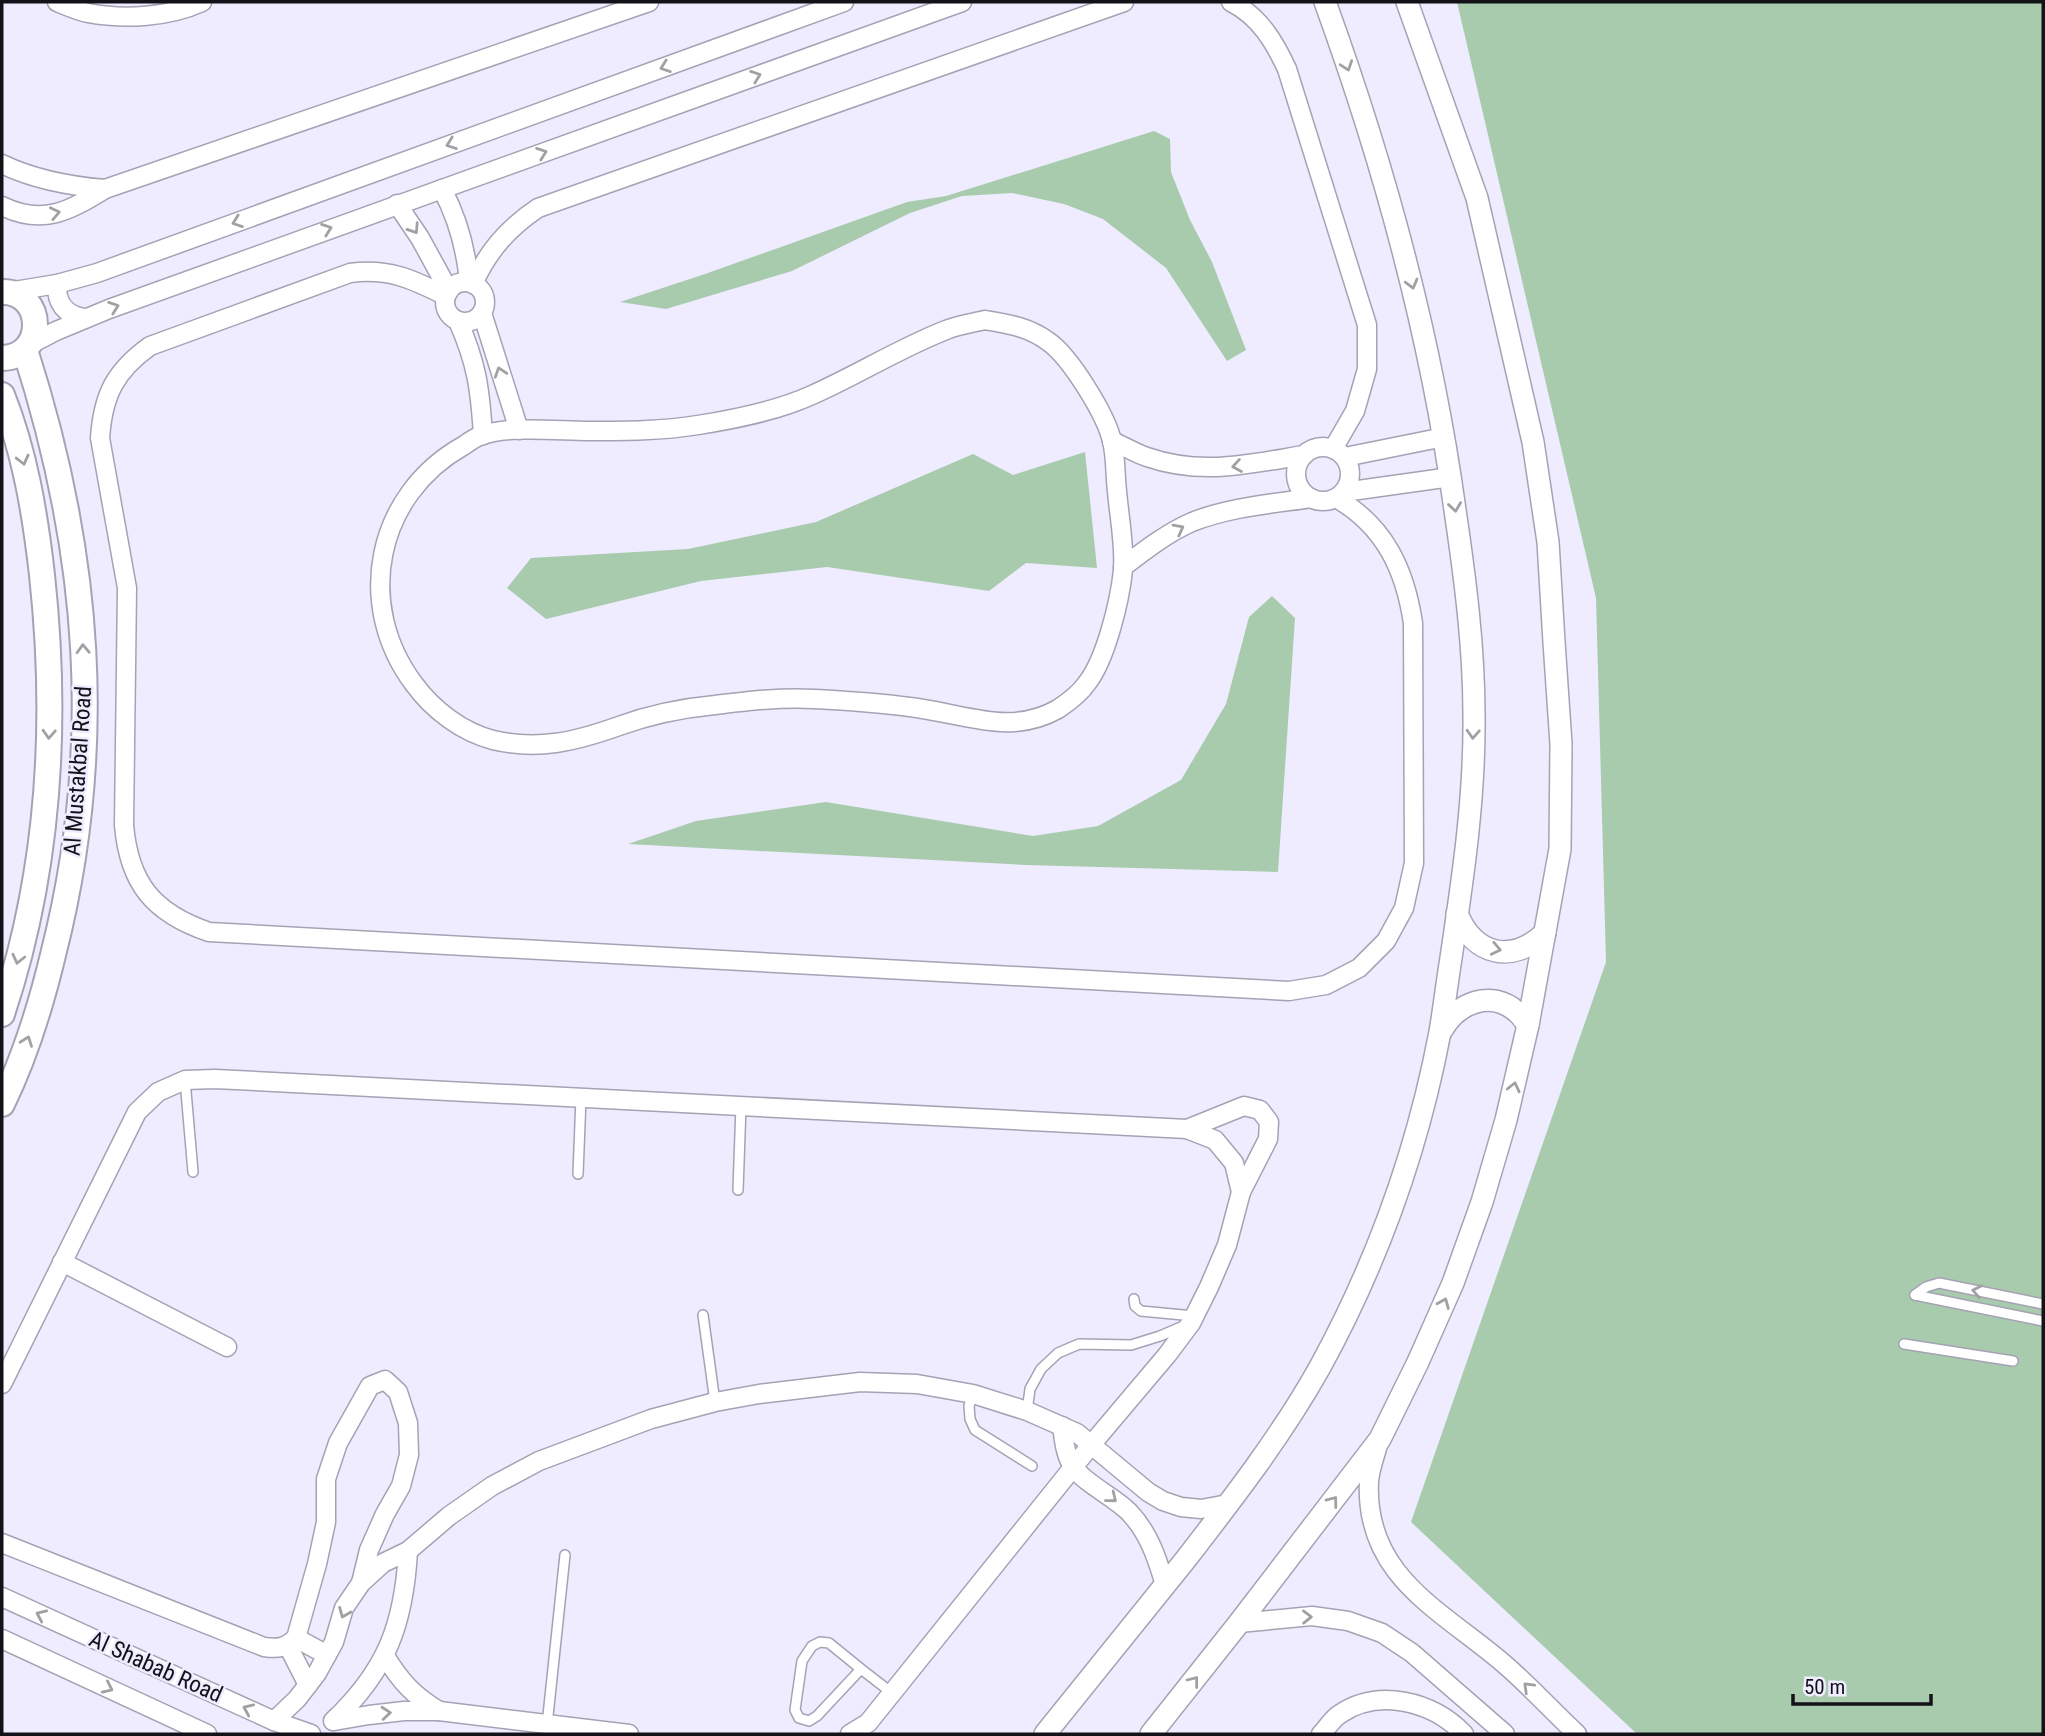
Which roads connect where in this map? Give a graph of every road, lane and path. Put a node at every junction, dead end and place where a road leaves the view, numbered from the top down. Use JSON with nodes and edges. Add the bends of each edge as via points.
{"nodes":[{"id":1,"x":58,"y":2,"type":"edge"},
{"id":2,"x":202,"y":2,"type":"edge"},
{"id":3,"x":649,"y":2,"type":"edge"},
{"id":4,"x":844,"y":2,"type":"edge"},
{"id":5,"x":962,"y":2,"type":"edge"},
{"id":6,"x":1124,"y":2,"type":"edge"},
{"id":7,"x":1231,"y":2,"type":"edge"},
{"id":8,"x":1325,"y":2,"type":"edge"},
{"id":9,"x":1337,"y":2,"type":"edge"},
{"id":10,"x":1407,"y":2,"type":"edge"},
{"id":11,"x":124,"y":9,"type":"edge"},
{"id":12,"x":1332,"y":23,"type":"junction"},
{"id":13,"x":2,"y":164,"type":"edge"},
{"id":14,"x":105,"y":189,"type":"junction"},
{"id":15,"x":442,"y":189,"type":"junction"},
{"id":16,"x":397,"y":204,"type":"junction"},
{"id":17,"x":2,"y":205,"type":"edge"},
{"id":18,"x":471,"y":283,"type":"junction"},
{"id":19,"x":57,"y":284,"type":"junction"},
{"id":20,"x":5,"y":292,"type":"edge"},
{"id":21,"x":447,"y":294,"type":"junction"},
{"id":22,"x":482,"y":313,"type":"junction"},
{"id":23,"x":84,"y":318,"type":"junction"},
{"id":24,"x":458,"y":321,"type":"junction"},
{"id":25,"x":27,"y":347,"type":"junction"},
{"id":26,"x":2,"y":358,"type":"edge"},
{"id":27,"x":42,"y":401,"type":"junction"},
{"id":28,"x":5,"y":403,"type":"edge"},
{"id":29,"x":519,"y":430,"type":"junction"},
{"id":30,"x":483,"y":435,"type":"junction"},
{"id":31,"x":1444,"y":437,"type":"junction"},
{"id":32,"x":1112,"y":441,"type":"junction"},
{"id":33,"x":1339,"y":453,"type":"junction"},
{"id":34,"x":1304,"y":455,"type":"junction"},
{"id":35,"x":1451,"y":477,"type":"junction"},
{"id":36,"x":1340,"y":495,"type":"junction"},
{"id":37,"x":1311,"y":498,"type":"junction"},
{"id":38,"x":1123,"y":567,"type":"junction"},
{"id":39,"x":1457,"y":914,"type":"junction"},
{"id":40,"x":1545,"y":933,"type":"junction"},
{"id":41,"x":2,"y":1014,"type":"edge"},
{"id":42,"x":1528,"y":1024,"type":"junction"},
{"id":43,"x":1440,"y":1034,"type":"junction"},
{"id":44,"x":185,"y":1080,"type":"junction"},
{"id":45,"x":581,"y":1098,"type":"junction"},
{"id":46,"x":2,"y":1104,"type":"edge"},
{"id":47,"x":741,"y":1106,"type":"junction"},
{"id":48,"x":1187,"y":1129,"type":"junction"},
{"id":49,"x":193,"y":1172,"type":"dead end"},
{"id":50,"x":578,"y":1174,"type":"dead end"},
{"id":51,"x":738,"y":1189,"type":"dead end"},
{"id":52,"x":1241,"y":1192,"type":"junction"},
{"id":53,"x":62,"y":1262,"type":"junction"},
{"id":54,"x":1133,"y":1298,"type":"dead end"},
{"id":55,"x":2043,"y":1304,"type":"edge"},
{"id":56,"x":703,"y":1315,"type":"dead end"},
{"id":57,"x":1192,"y":1319,"type":"junction"},
{"id":58,"x":2043,"y":1321,"type":"edge"},
{"id":59,"x":1904,"y":1345,"type":"dead end"},
{"id":60,"x":227,"y":1347,"type":"dead end"},
{"id":61,"x":2013,"y":1361,"type":"dead end"},
{"id":62,"x":2,"y":1384,"type":"edge"},
{"id":63,"x":973,"y":1394,"type":"junction"},
{"id":64,"x":715,"y":1402,"type":"junction"},
{"id":65,"x":1027,"y":1410,"type":"junction"},
{"id":66,"x":1062,"y":1426,"type":"junction"},
{"id":67,"x":1380,"y":1439,"type":"junction"},
{"id":68,"x":1091,"y":1445,"type":"junction"},
{"id":69,"x":1032,"y":1466,"type":"dead end"},
{"id":70,"x":1073,"y":1467,"type":"junction"},
{"id":71,"x":1228,"y":1504,"type":"junction"},
{"id":72,"x":2,"y":1543,"type":"edge"},
{"id":73,"x":408,"y":1551,"type":"junction"},
{"id":74,"x":565,"y":1555,"type":"dead end"},
{"id":75,"x":361,"y":1583,"type":"junction"},
{"id":76,"x":1165,"y":1585,"type":"junction"},
{"id":77,"x":2,"y":1597,"type":"edge"},
{"id":78,"x":1240,"y":1623,"type":"junction"},
{"id":79,"x":2,"y":1639,"type":"edge"},
{"id":80,"x":292,"y":1642,"type":"junction"},
{"id":81,"x":327,"y":1655,"type":"junction"},
{"id":82,"x":385,"y":1656,"type":"junction"},
{"id":83,"x":861,"y":1669,"type":"junction"},
{"id":84,"x":308,"y":1685,"type":"junction"},
{"id":85,"x":892,"y":1693,"type":"junction"},
{"id":86,"x":439,"y":1712,"type":"junction"},
{"id":87,"x":274,"y":1721,"type":"junction"},
{"id":88,"x":334,"y":1721,"type":"junction"},
{"id":89,"x":547,"y":1725,"type":"junction"},
{"id":90,"x":207,"y":1734,"type":"edge"},
{"id":91,"x":314,"y":1734,"type":"edge"},
{"id":92,"x":629,"y":1734,"type":"edge"},
{"id":93,"x":850,"y":1734,"type":"edge"},
{"id":94,"x":1045,"y":1734,"type":"edge"},
{"id":95,"x":1152,"y":1734,"type":"edge"},
{"id":96,"x":1321,"y":1734,"type":"edge"},
{"id":97,"x":1464,"y":1734,"type":"edge"},
{"id":98,"x":1505,"y":1734,"type":"edge"},
{"id":99,"x":1577,"y":1734,"type":"edge"}],
"edges":[{"from":1,"to":11,"type":"street","via":[[87,13]]},
{"from":2,"to":11,"type":"street","via":[[156,15]]},
{"from":3,"to":14,"type":"street"},
{"from":4,"to":19,"type":"street","one_way":true},
{"from":15,"to":5,"type":"street","one_way":true},
{"from":6,"to":18,"type":"street","via":[[538,208],[505,233]]},
{"from":7,"to":33,"type":"street","via":[[1260,24],[1287,69],[1367,325],[1367,369]]},
{"from":8,"to":12,"type":"street"},
{"from":9,"to":12,"type":"street"},
{"from":10,"to":40,"type":"street","via":[[1477,198],[1541,492],[1560,744],[1560,849]]},
{"from":12,"to":31,"type":"street","one_way":true,"via":[[1386,183],[1419,308]]},
{"from":13,"to":14,"type":"street","via":[[44,180]]},
{"from":17,"to":14,"type":"street","one_way":true,"via":[[35,216],[56,214]]},
{"from":15,"to":16,"type":"street"},
{"from":15,"to":18,"type":"street","via":[[459,224]]},
{"from":16,"to":21,"type":"street","one_way":true,"via":[[430,255]]},
{"from":23,"to":16,"type":"street","one_way":true},
{"from":18,"to":21,"type":"street","via":[[454,285]]},
{"from":18,"to":22,"type":"street","via":[[483,293]]},
{"from":19,"to":20,"type":"street"},
{"from":19,"to":23,"type":"street","via":[[62,307]]},
{"from":20,"to":25,"type":"main road","via":[[18,295],[31,308],[36,327]]},
{"from":21,"to":24,"type":"street","via":[[447,311]]},
{"from":21,"to":36,"type":"street","via":[[392,273],[351,274],[150,346],[132,359],[107,395],[100,438],[127,588],[126,849],[147,893],[185,924],[208,932],[1261,990],[1326,985],[1359,968],[1386,941],[1404,908],[1414,863],[1409,596],[1387,545]]},
{"from":22,"to":24,"type":"street","via":[[471,321]]},
{"from":29,"to":22,"type":"street","one_way":true},
{"from":23,"to":25,"type":"street"},
{"from":24,"to":30,"type":"street","via":[[478,377]]},
{"from":25,"to":26,"type":"main road"},
{"from":25,"to":27,"type":"main road","name":"Al Mustakbal Road"},
{"from":27,"to":28,"type":"main road","via":[[22,397],[11,405]]},
{"from":46,"to":27,"type":"main road","name":"Al Mustakbal Road","one_way":true,"via":[[43,996],[66,905],[80,812],[86,719],[83,625],[71,532]]},
{"from":28,"to":41,"type":"main road","name":"Al Mustakbal Road","one_way":true,"via":[[27,476],[38,542],[48,626],[50,717],[45,808],[32,898]]},
{"from":29,"to":30,"type":"street"},
{"from":29,"to":32,"type":"street","via":[[639,431],[752,415],[807,397],[949,328],[985,320],[1021,326],[1053,344],[1084,384]]},
{"from":30,"to":38,"type":"street","via":[[429,469],[406,496],[390,528],[381,564],[380,600],[387,636],[402,669],[424,698],[454,723],[489,739],[527,746],[565,743],[652,716],[756,700],[809,699],[921,708],[987,722],[1025,722],[1060,708],[1088,682],[1105,648]]},
{"from":31,"to":33,"type":"street"},
{"from":31,"to":35,"type":"street"},
{"from":34,"to":32,"type":"street","one_way":true,"via":[[1221,468],[1184,466],[1147,457]]},
{"from":32,"to":38,"type":"street"},
{"from":33,"to":34,"type":"street","via":[[1317,447]]},
{"from":33,"to":36,"type":"street","via":[[1350,475]]},
{"from":34,"to":37,"type":"street","via":[[1296,474],[1298,484]]},
{"from":35,"to":36,"type":"street"},
{"from":35,"to":39,"type":"street","one_way":true,"via":[[1469,603],[1474,716],[1469,829]]},
{"from":36,"to":37,"type":"street","via":[[1328,501]]},
{"from":38,"to":37,"type":"street","one_way":true,"via":[[1192,522],[1232,509]]},
{"from":39,"to":40,"type":"street","one_way":true,"via":[[1474,941],[1488,949],[1519,950]]},
{"from":39,"to":43,"type":"street"},
{"from":40,"to":42,"type":"street"},
{"from":42,"to":43,"type":"street","via":[[1499,1002],[1481,1001],[1463,1006]]},
{"from":67,"to":42,"type":"street","one_way":true,"via":[[1419,1362],[1482,1202]]},
{"from":43,"to":71,"type":"street","via":[[1394,1200],[1360,1285],[1320,1367],[1273,1444]]},
{"from":44,"to":45,"type":"street"},
{"from":44,"to":49,"type":"lane"},
{"from":44,"to":53,"type":"street","via":[[158,1092],[137,1112]]},
{"from":45,"to":47,"type":"street"},
{"from":45,"to":50,"type":"lane"},
{"from":47,"to":48,"type":"street"},
{"from":47,"to":51,"type":"lane"},
{"from":48,"to":52,"type":"street","via":[[1215,1140],[1234,1163]]},
{"from":48,"to":52,"type":"street","via":[[1244,1107],[1260,1110],[1269,1122],[1268,1139]]},
{"from":52,"to":57,"type":"street","via":[[1227,1245]]},
{"from":53,"to":60,"type":"street"},
{"from":53,"to":62,"type":"street"},
{"from":54,"to":57,"type":"lane","via":[[1141,1311]]},
{"from":55,"to":58,"type":"lane","one_way":true,"via":[[1938,1283],[1914,1295]]},
{"from":56,"to":64,"type":"lane"},
{"from":57,"to":65,"type":"lane","via":[[1131,1345],[1079,1344],[1058,1353],[1041,1368],[1030,1389]]},
{"from":57,"to":68,"type":"street"},
{"from":59,"to":61,"type":"lane"},
{"from":63,"to":64,"type":"street","via":[[917,1384],[860,1382]]},
{"from":63,"to":65,"type":"street"},
{"from":63,"to":69,"type":"lane","via":[[969,1406],[975,1430]]},
{"from":64,"to":73,"type":"street","via":[[651,1419],[539,1461],[492,1486]]},
{"from":65,"to":66,"type":"street"},
{"from":66,"to":68,"type":"street"},
{"from":66,"to":70,"type":"street"},
{"from":78,"to":67,"type":"street","one_way":true},
{"from":99,"to":67,"type":"street","one_way":true,"via":[[1503,1664],[1415,1594],[1388,1561],[1372,1522],[1369,1480]]},
{"from":68,"to":70,"type":"street"},
{"from":68,"to":71,"type":"street","via":[[1163,1501],[1201,1508]]},
{"from":70,"to":76,"type":"street","one_way":true,"via":[[1143,1528]]},
{"from":70,"to":85,"type":"street"},
{"from":71,"to":76,"type":"street"},
{"from":72,"to":80,"type":"street","via":[[264,1647],[278,1649]]},
{"from":73,"to":75,"type":"street","via":[[383,1563]]},
{"from":73,"to":82,"type":"street","via":[[401,1610]]},
{"from":74,"to":89,"type":"lane"},
{"from":75,"to":80,"type":"street","via":[[369,1550],[401,1486],[409,1455],[402,1403],[385,1380],[370,1386],[338,1443],[326,1479],[326,1522],[317,1564]]},
{"from":75,"to":81,"type":"street","one_way":true,"via":[[344,1608]]},
{"from":76,"to":94,"type":"street"},
{"from":87,"to":77,"type":"street","name":"Al Shabab Road","one_way":true},
{"from":95,"to":78,"type":"street","one_way":true},
{"from":78,"to":98,"type":"street","one_way":true,"via":[[1312,1616],[1348,1621],[1382,1633],[1412,1653]]},
{"from":79,"to":90,"type":"street","name":"Al Shabab Road","one_way":true},
{"from":80,"to":81,"type":"street"},
{"from":80,"to":84,"type":"street"},
{"from":81,"to":84,"type":"street"},
{"from":82,"to":86,"type":"street","via":[[417,1697]]},
{"from":82,"to":88,"type":"street"},
{"from":83,"to":83,"type":"lane","via":[[829,1643],[812,1646],[802,1661],[794,1710],[799,1718],[809,1721],[817,1716]]},
{"from":83,"to":85,"type":"lane"},
{"from":84,"to":87,"type":"street"},
{"from":85,"to":93,"type":"street","via":[[868,1723]]},
{"from":88,"to":86,"type":"street","one_way":true},
{"from":86,"to":89,"type":"street"},
{"from":87,"to":91,"type":"street","name":"Al Shabab Road"},
{"from":88,"to":91,"type":"street"},
{"from":89,"to":92,"type":"street"},
{"from":96,"to":97,"type":"street","via":[[1337,1716],[1361,1703],[1386,1700],[1434,1712]]}]}
